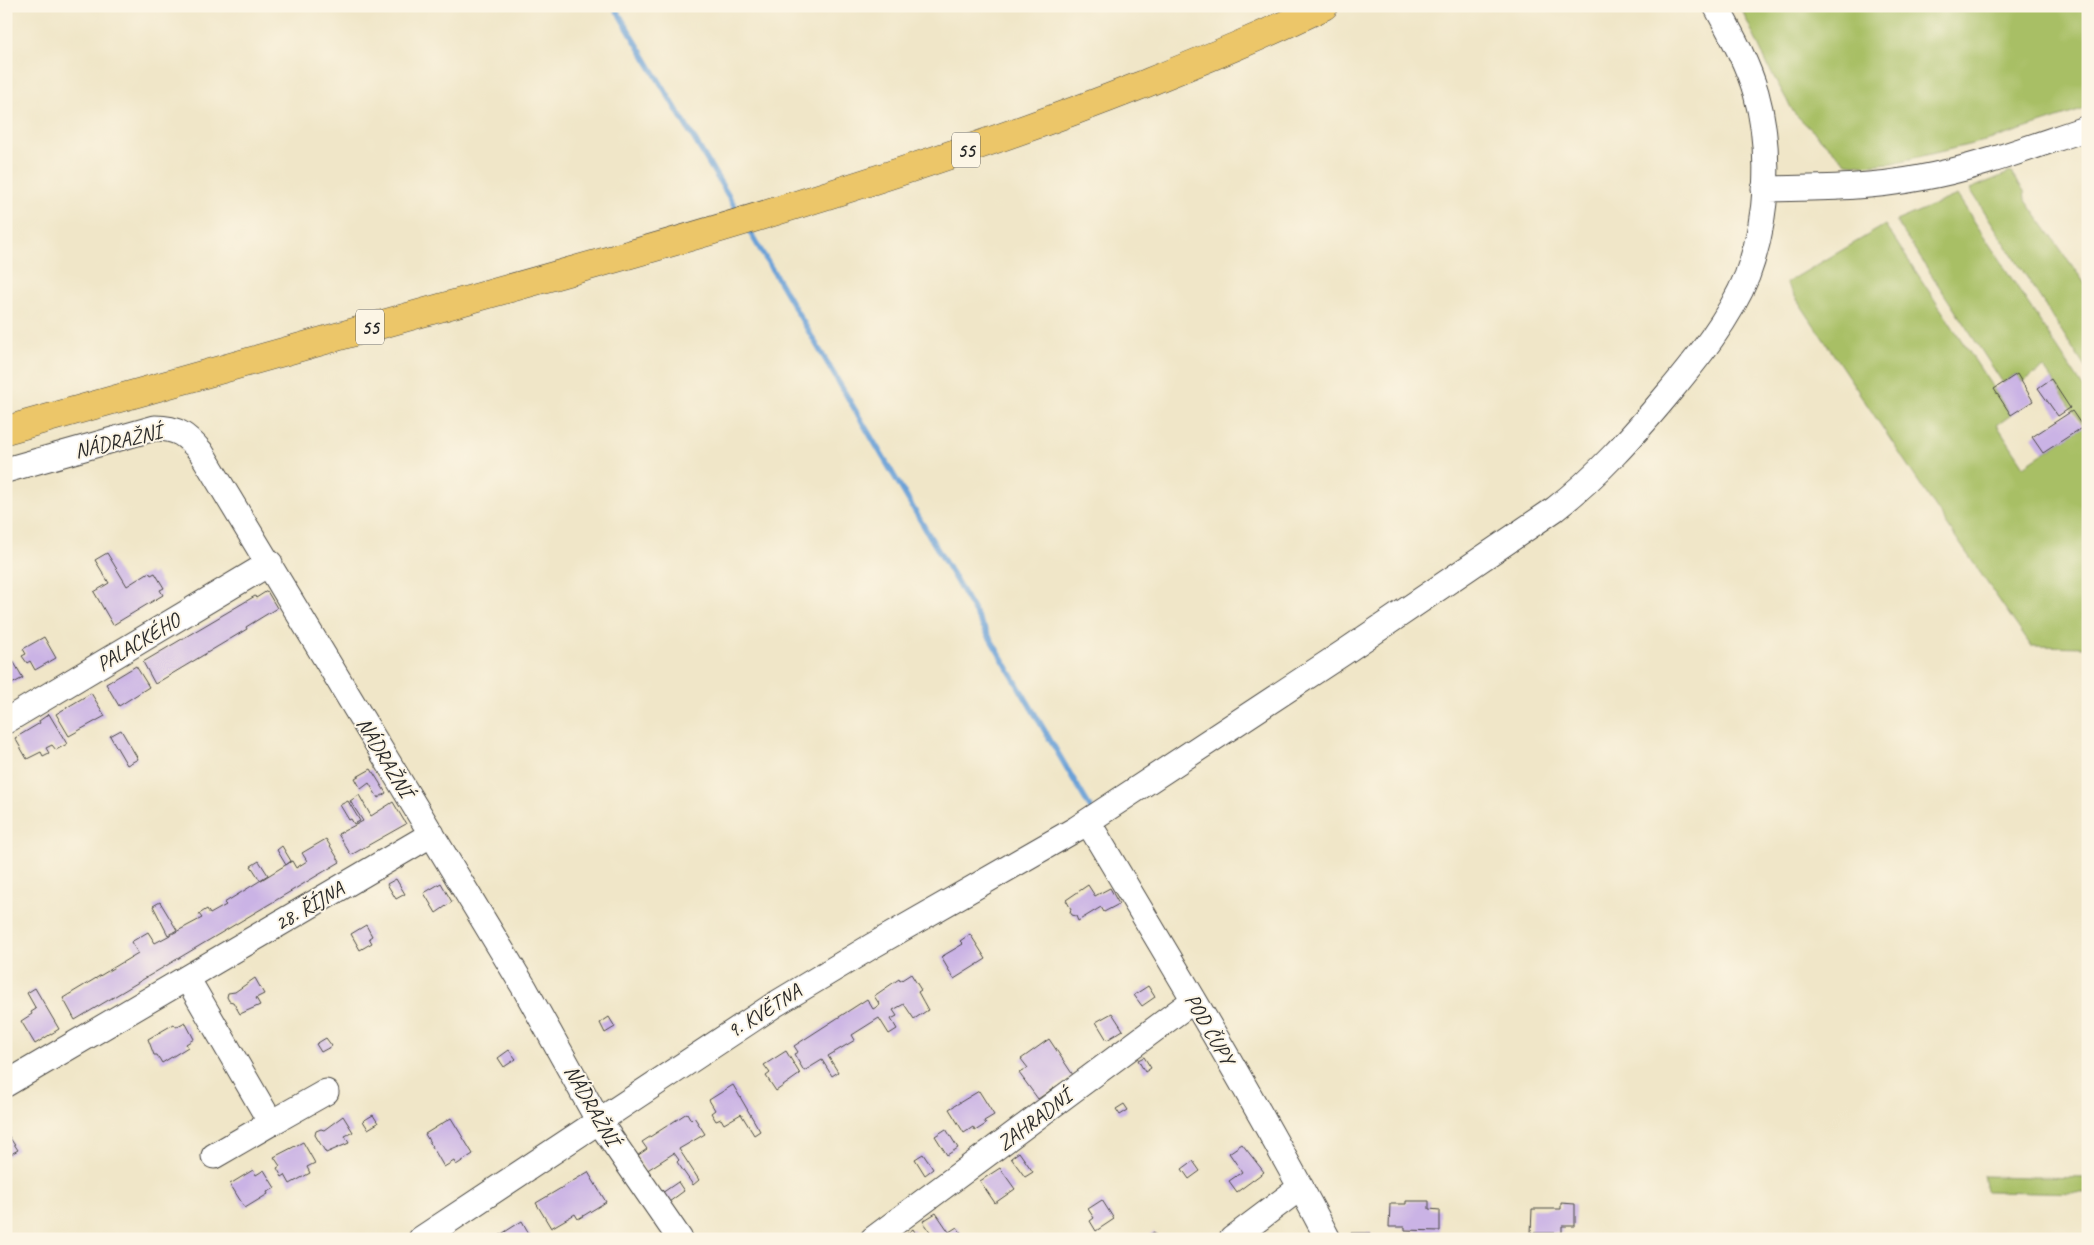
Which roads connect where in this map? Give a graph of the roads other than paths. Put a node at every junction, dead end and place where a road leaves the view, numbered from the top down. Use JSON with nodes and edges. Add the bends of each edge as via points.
{"nodes":[{"id":1,"x":1324,"y":6,"type":"edge"},
{"id":2,"x":1716,"y":6,"type":"edge"},
{"id":3,"x":2088,"y":128,"type":"edge"},
{"id":4,"x":1764,"y":189,"type":"junction"},
{"id":5,"x":6,"y":430,"type":"edge"},
{"id":6,"x":6,"y":470,"type":"edge"},
{"id":7,"x":270,"y":563,"type":"junction"},
{"id":8,"x":6,"y":721,"type":"edge"},
{"id":9,"x":1088,"y":822,"type":"junction"},
{"id":10,"x":432,"y":834,"type":"junction"},
{"id":11,"x":186,"y":978,"type":"junction"},
{"id":12,"x":1194,"y":1000,"type":"junction"},
{"id":13,"x":6,"y":1084,"type":"edge"},
{"id":14,"x":326,"y":1092,"type":"dead end"},
{"id":15,"x":598,"y":1120,"type":"junction"},
{"id":16,"x":272,"y":1123,"type":"junction"},
{"id":17,"x":214,"y":1156,"type":"dead end"},
{"id":18,"x":1301,"y":1187,"type":"junction"},
{"id":19,"x":421,"y":1239,"type":"edge"},
{"id":20,"x":680,"y":1239,"type":"edge"},
{"id":21,"x":873,"y":1239,"type":"edge"},
{"id":22,"x":1232,"y":1239,"type":"edge"},
{"id":23,"x":1328,"y":1239,"type":"edge"}],
"edges":[{"from":1,"to":5,"type":"main road","number":"55","via":[[1262,35],[1020,132],[746,221]]},
{"from":2,"to":4,"type":"street","name":"9. KVĚTNA","via":[[1756,92],[1765,146]]},
{"from":3,"to":4,"type":"street","via":[[1952,172],[1921,178],[1880,184]]},
{"from":4,"to":9,"type":"street","name":"9. KVĚTNA","via":[[1747,276],[1722,322],[1639,429],[1588,482],[1548,514]]},
{"from":6,"to":7,"type":"street","name":"NÁDRAŽNÍ","via":[[155,428],[170,428],[187,436],[201,452]]},
{"from":7,"to":8,"type":"street","name":"PALACKÉHO"},
{"from":7,"to":10,"type":"street","name":"NÁDRAŽNÍ"},
{"from":9,"to":12,"type":"street","name":"POD ČUPY"},
{"from":9,"to":15,"type":"street","name":"9. KVĚTNA","via":[[812,981]]},
{"from":10,"to":11,"type":"street","name":"28. ŘÍJNA"},
{"from":10,"to":15,"type":"street","name":"NÁDRAŽNÍ","via":[[525,989]]},
{"from":11,"to":13,"type":"street","name":"28. ŘÍJNA"},
{"from":11,"to":16,"type":"street"},
{"from":12,"to":18,"type":"street","name":"POD ČUPY"},
{"from":12,"to":21,"type":"street","name":"ZAHRADNÍ"},
{"from":14,"to":16,"type":"street"},
{"from":15,"to":19,"type":"street","name":"9. KVĚTNA"},
{"from":15,"to":20,"type":"street","name":"NÁDRAŽNÍ"},
{"from":16,"to":17,"type":"street"},
{"from":18,"to":22,"type":"street"},
{"from":18,"to":23,"type":"street","name":"POD ČUPY"}]}
